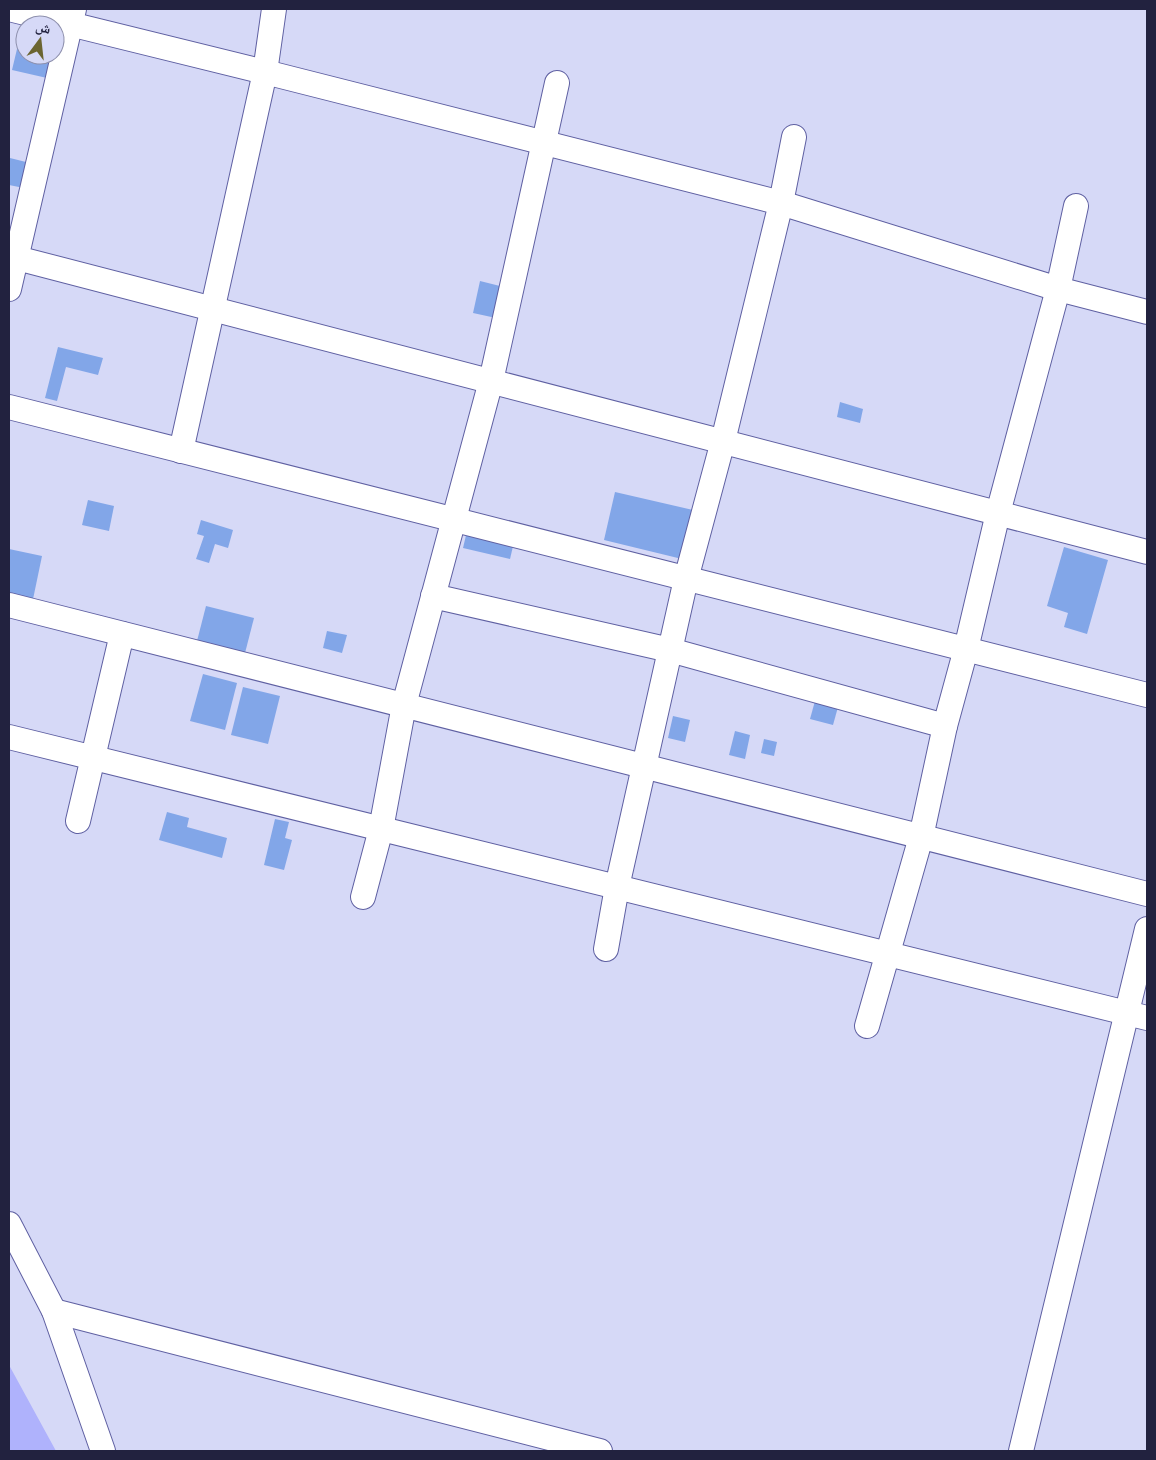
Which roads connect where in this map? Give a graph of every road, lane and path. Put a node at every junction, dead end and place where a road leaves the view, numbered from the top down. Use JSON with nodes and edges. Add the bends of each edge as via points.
{"nodes":[{"id":1,"x":9,"y":9,"type":"edge"},
{"id":2,"x":274,"y":9,"type":"edge"},
{"id":3,"x":72,"y":16,"type":"edge"},
{"id":4,"x":265,"y":72,"type":"junction"},
{"id":5,"x":557,"y":83,"type":"dead end"},
{"id":6,"x":794,"y":137,"type":"dead end"},
{"id":7,"x":544,"y":143,"type":"junction"},
{"id":8,"x":781,"y":203,"type":"junction"},
{"id":9,"x":1076,"y":206,"type":"dead end"},
{"id":10,"x":13,"y":258,"type":"edge"},
{"id":11,"x":9,"y":289,"type":"edge"},
{"id":12,"x":1058,"y":289,"type":"junction"},
{"id":13,"x":212,"y":308,"type":"junction"},
{"id":14,"x":1147,"y":312,"type":"edge"},
{"id":15,"x":491,"y":381,"type":"junction"},
{"id":16,"x":9,"y":407,"type":"edge"},
{"id":17,"x":723,"y":441,"type":"junction"},
{"id":18,"x":181,"y":451,"type":"junction"},
{"id":19,"x":998,"y":513,"type":"junction"},
{"id":20,"x":454,"y":520,"type":"junction"},
{"id":21,"x":1147,"y":552,"type":"edge"},
{"id":22,"x":686,"y":579,"type":"junction"},
{"id":23,"x":433,"y":596,"type":"junction"},
{"id":24,"x":9,"y":605,"type":"edge"},
{"id":25,"x":122,"y":634,"type":"junction"},
{"id":26,"x":966,"y":649,"type":"junction"},
{"id":27,"x":670,"y":650,"type":"junction"},
{"id":28,"x":1147,"y":695,"type":"edge"},
{"id":29,"x":404,"y":705,"type":"junction"},
{"id":30,"x":945,"y":726,"type":"junction"},
{"id":31,"x":9,"y":737,"type":"edge"},
{"id":32,"x":92,"y":758,"type":"junction"},
{"id":33,"x":643,"y":766,"type":"junction"},
{"id":34,"x":78,"y":821,"type":"dead end"},
{"id":35,"x":381,"y":829,"type":"junction"},
{"id":36,"x":921,"y":837,"type":"junction"},
{"id":37,"x":617,"y":887,"type":"junction"},
{"id":38,"x":1147,"y":894,"type":"edge"},
{"id":39,"x":362,"y":897,"type":"dead end"},
{"id":40,"x":1147,"y":929,"type":"edge"},
{"id":41,"x":606,"y":949,"type":"dead end"},
{"id":42,"x":886,"y":953,"type":"junction"},
{"id":43,"x":1137,"y":1015,"type":"edge"},
{"id":44,"x":867,"y":1026,"type":"dead end"},
{"id":45,"x":9,"y":1224,"type":"edge"},
{"id":46,"x":54,"y":1311,"type":"junction"},
{"id":47,"x":103,"y":1451,"type":"edge"},
{"id":48,"x":600,"y":1451,"type":"edge"},
{"id":49,"x":1021,"y":1451,"type":"edge"}],
"edges":[{"from":1,"to":3,"type":"street"},
{"from":2,"to":4,"type":"street"},
{"from":3,"to":4,"type":"street"},
{"from":3,"to":10,"type":"street"},
{"from":4,"to":7,"type":"street"},
{"from":4,"to":13,"type":"street"},
{"from":5,"to":7,"type":"street"},
{"from":6,"to":8,"type":"street"},
{"from":7,"to":8,"type":"street"},
{"from":7,"to":15,"type":"street"},
{"from":8,"to":12,"type":"street"},
{"from":8,"to":17,"type":"street"},
{"from":9,"to":12,"type":"street"},
{"from":10,"to":11,"type":"street"},
{"from":10,"to":13,"type":"street"},
{"from":12,"to":14,"type":"street"},
{"from":12,"to":19,"type":"street"},
{"from":13,"to":15,"type":"street"},
{"from":13,"to":18,"type":"street"},
{"from":15,"to":17,"type":"street"},
{"from":15,"to":20,"type":"street"},
{"from":16,"to":18,"type":"street"},
{"from":17,"to":19,"type":"street"},
{"from":17,"to":22,"type":"street"},
{"from":18,"to":20,"type":"street"},
{"from":19,"to":21,"type":"street"},
{"from":19,"to":26,"type":"street"},
{"from":20,"to":22,"type":"street"},
{"from":20,"to":23,"type":"street"},
{"from":22,"to":26,"type":"street"},
{"from":22,"to":27,"type":"street"},
{"from":23,"to":27,"type":"street"},
{"from":23,"to":29,"type":"street"},
{"from":24,"to":25,"type":"street"},
{"from":25,"to":29,"type":"street"},
{"from":25,"to":32,"type":"street"},
{"from":26,"to":28,"type":"street"},
{"from":26,"to":30,"type":"street"},
{"from":27,"to":30,"type":"street"},
{"from":27,"to":33,"type":"street"},
{"from":29,"to":33,"type":"street"},
{"from":29,"to":35,"type":"street"},
{"from":30,"to":36,"type":"street"},
{"from":31,"to":32,"type":"street"},
{"from":32,"to":34,"type":"street"},
{"from":32,"to":35,"type":"street"},
{"from":33,"to":36,"type":"street"},
{"from":33,"to":37,"type":"street"},
{"from":35,"to":37,"type":"street"},
{"from":35,"to":39,"type":"street"},
{"from":36,"to":38,"type":"street"},
{"from":36,"to":42,"type":"street"},
{"from":37,"to":41,"type":"street"},
{"from":37,"to":42,"type":"street"},
{"from":40,"to":43,"type":"street"},
{"from":42,"to":43,"type":"street"},
{"from":42,"to":44,"type":"street"},
{"from":43,"to":49,"type":"street"},
{"from":45,"to":46,"type":"street"},
{"from":46,"to":47,"type":"street"},
{"from":46,"to":48,"type":"street"}]}
